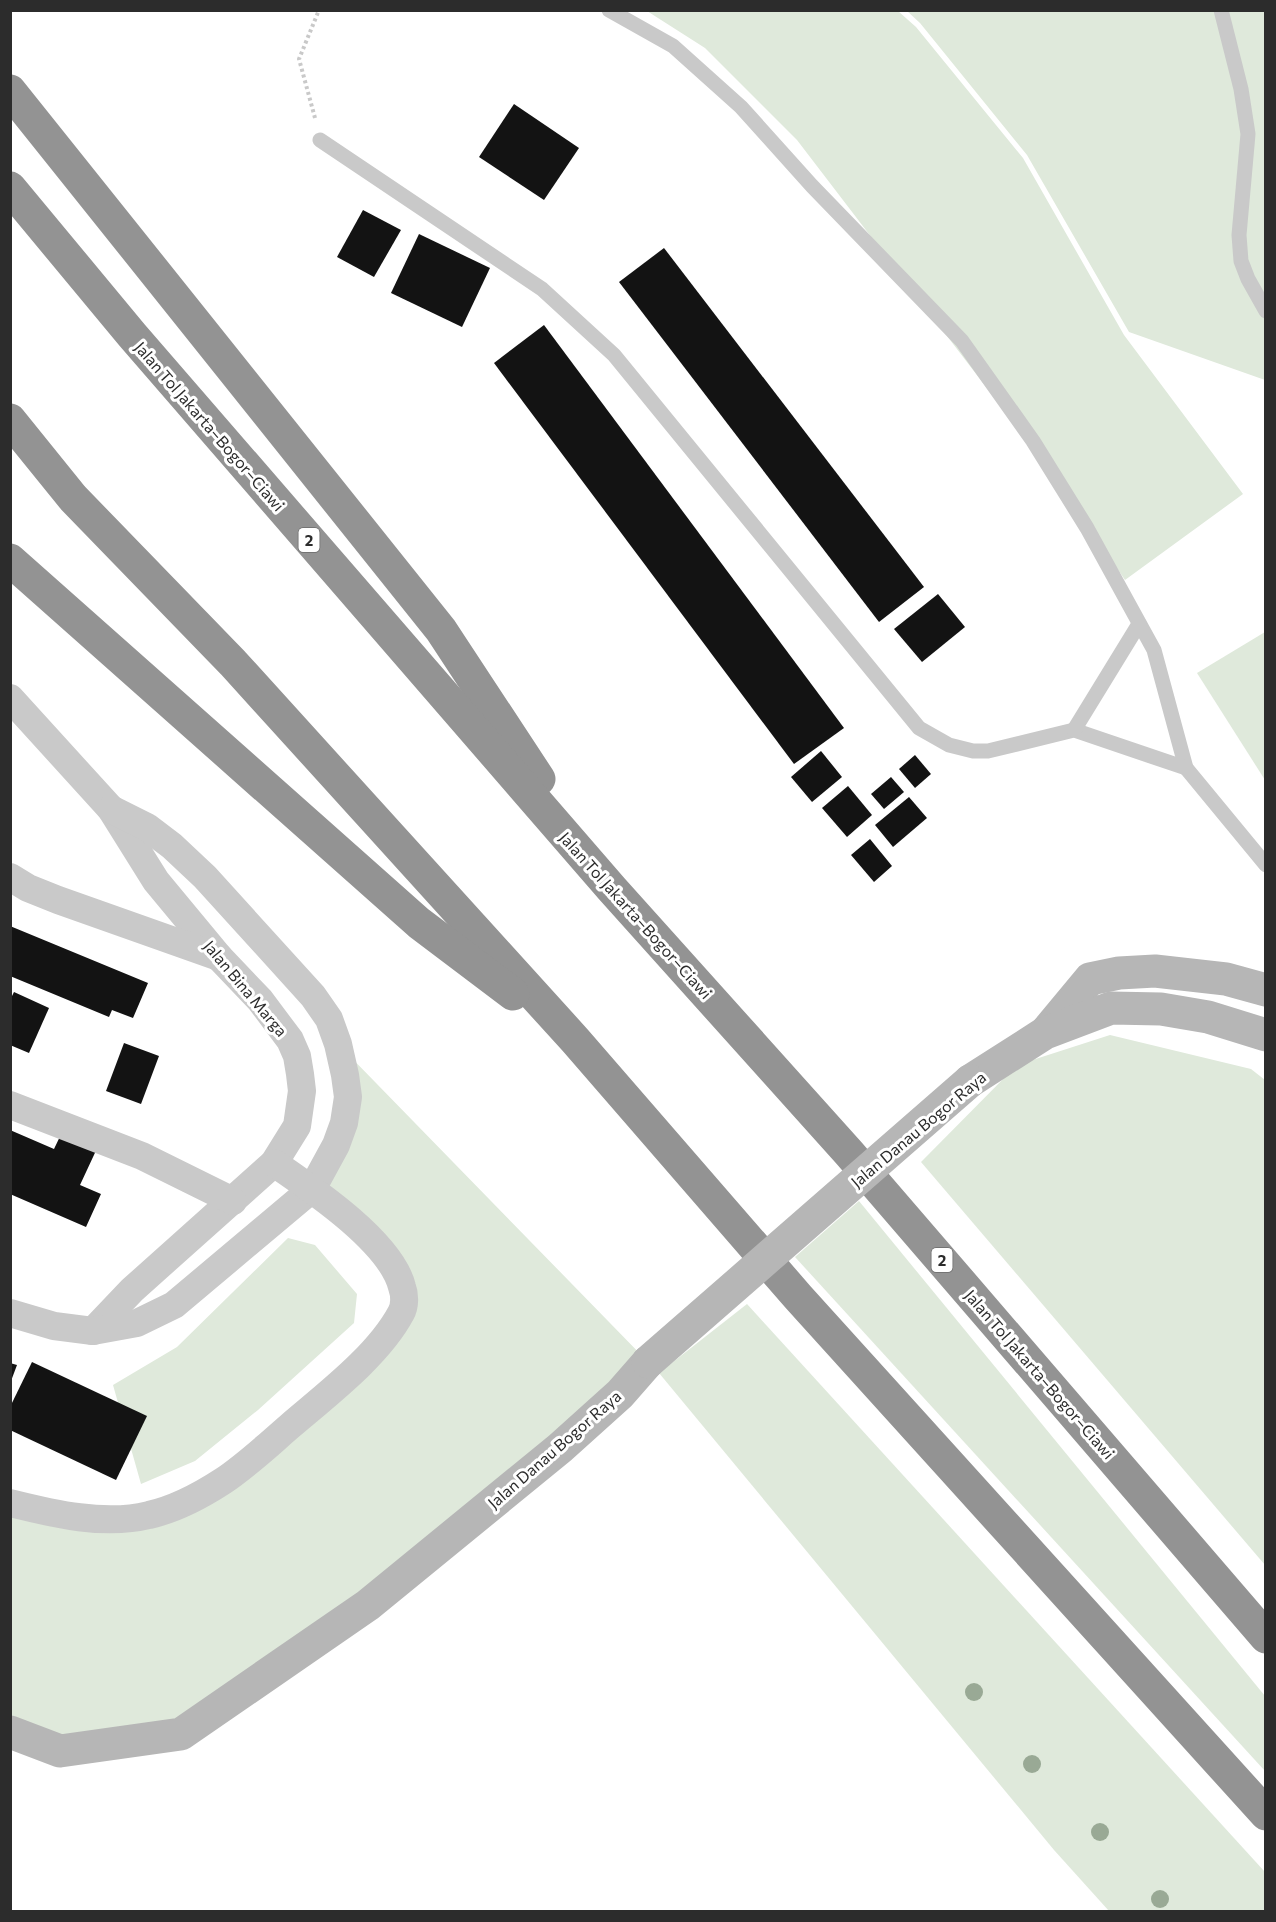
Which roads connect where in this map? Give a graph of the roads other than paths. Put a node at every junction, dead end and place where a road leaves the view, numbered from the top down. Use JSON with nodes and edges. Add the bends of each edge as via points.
{"nodes":[{"id":1,"x":609,"y":10,"type":"edge"},
{"id":2,"x":1221,"y":10,"type":"edge"},
{"id":3,"x":10,"y":91,"type":"edge"},
{"id":4,"x":320,"y":140,"type":"road end"},
{"id":5,"x":10,"y":188,"type":"edge"},
{"id":6,"x":1266,"y":311,"type":"edge"},
{"id":7,"x":10,"y":420,"type":"edge"},
{"id":8,"x":10,"y":560,"type":"edge"},
{"id":9,"x":1139,"y":624,"type":"junction"},
{"id":10,"x":10,"y":698,"type":"edge"},
{"id":11,"x":1074,"y":730,"type":"junction"},
{"id":12,"x":1186,"y":768,"type":"junction"},
{"id":13,"x":111,"y":809,"type":"junction"},
{"id":14,"x":1266,"y":865,"type":"edge"},
{"id":15,"x":10,"y":877,"type":"edge"},
{"id":16,"x":612,"y":889,"type":"junction"},
{"id":17,"x":219,"y":957,"type":"junction"},
{"id":18,"x":1266,"y":990,"type":"edge"},
{"id":19,"x":1045,"y":1034,"type":"junction"},
{"id":20,"x":1266,"y":1035,"type":"edge"},
{"id":21,"x":575,"y":1040,"type":"junction"},
{"id":22,"x":10,"y":1105,"type":"edge"},
{"id":23,"x":274,"y":1163,"type":"junction"},
{"id":24,"x":312,"y":1190,"type":"junction"},
{"id":25,"x":233,"y":1201,"type":"junction"},
{"id":26,"x":10,"y":1313,"type":"edge"},
{"id":27,"x":93,"y":1331,"type":"junction"},
{"id":28,"x":10,"y":1503,"type":"edge"},
{"id":29,"x":1266,"y":1637,"type":"edge"},
{"id":30,"x":10,"y":1732,"type":"edge"},
{"id":31,"x":1266,"y":1814,"type":"edge"}],
"edges":[{"from":1,"to":9,"type":"lane","via":[[673,46],[741,107],[962,341],[1075,508]]},
{"from":2,"to":6,"type":"lane","via":[[1248,134],[1239,235],[1241,261]]},
{"from":3,"to":16,"type":"highway","via":[[441,630]]},
{"from":4,"to":11,"type":"lane","via":[[542,289],[614,355],[919,728],[949,745],[973,751],[988,751]]},
{"from":5,"to":16,"type":"highway","name":"Jalan Tol Jakarta–Bogor–Ciawi","number":"2","via":[[132,336]]},
{"from":7,"to":21,"type":"highway","via":[[73,498],[233,663]]},
{"from":8,"to":21,"type":"highway","via":[[419,923]]},
{"from":9,"to":11,"type":"lane"},
{"from":9,"to":12,"type":"lane","via":[[1154,650]]},
{"from":10,"to":13,"type":"street","name":"Jalan Bina Marga"},
{"from":11,"to":12,"type":"lane"},
{"from":12,"to":14,"type":"lane"},
{"from":13,"to":17,"type":"street","name":"Jalan Bina Marga","via":[[156,881]]},
{"from":13,"to":24,"type":"street","via":[[147,827],[205,877],[313,996],[329,1019],[341,1055],[348,1097],[336,1145]]},
{"from":15,"to":17,"type":"street","via":[[58,900]]},
{"from":16,"to":29,"type":"highway","name":"Jalan Tol Jakarta–Bogor–Ciawi","number":"2","via":[[849,1153]]},
{"from":17,"to":23,"type":"street","name":"Jalan Bina Marga","via":[[260,1000],[297,1056],[302,1092],[297,1126]]},
{"from":18,"to":19,"type":"street","name":"Jalan Danau Bogor Raya","via":[[1226,979],[1155,971],[1090,979]]},
{"from":19,"to":20,"type":"street","name":"Jalan Danau Bogor Raya","via":[[1112,1008],[1161,1009],[1208,1017]]},
{"from":19,"to":30,"type":"street","name":"Jalan Danau Bogor Raya","bridge":true,"via":[[970,1081],[648,1362],[620,1394],[560,1448],[368,1605],[181,1734],[60,1751]]},
{"from":21,"to":31,"type":"highway","via":[[798,1297]]},
{"from":22,"to":25,"type":"street","via":[[142,1156]]},
{"from":23,"to":24,"type":"street"},
{"from":23,"to":25,"type":"street","name":"Jalan Bina Marga"},
{"from":24,"to":27,"type":"street","via":[[174,1305],[137,1323]]},
{"from":24,"to":28,"type":"street","via":[[378,1247],[398,1273],[404,1296],[401,1312],[374,1348],[335,1388],[259,1453],[192,1500],[147,1516],[112,1519],[62,1515]]},
{"from":25,"to":27,"type":"street","name":"Jalan Bina Marga","via":[[132,1290]]},
{"from":26,"to":27,"type":"street","via":[[54,1326]]}]}
